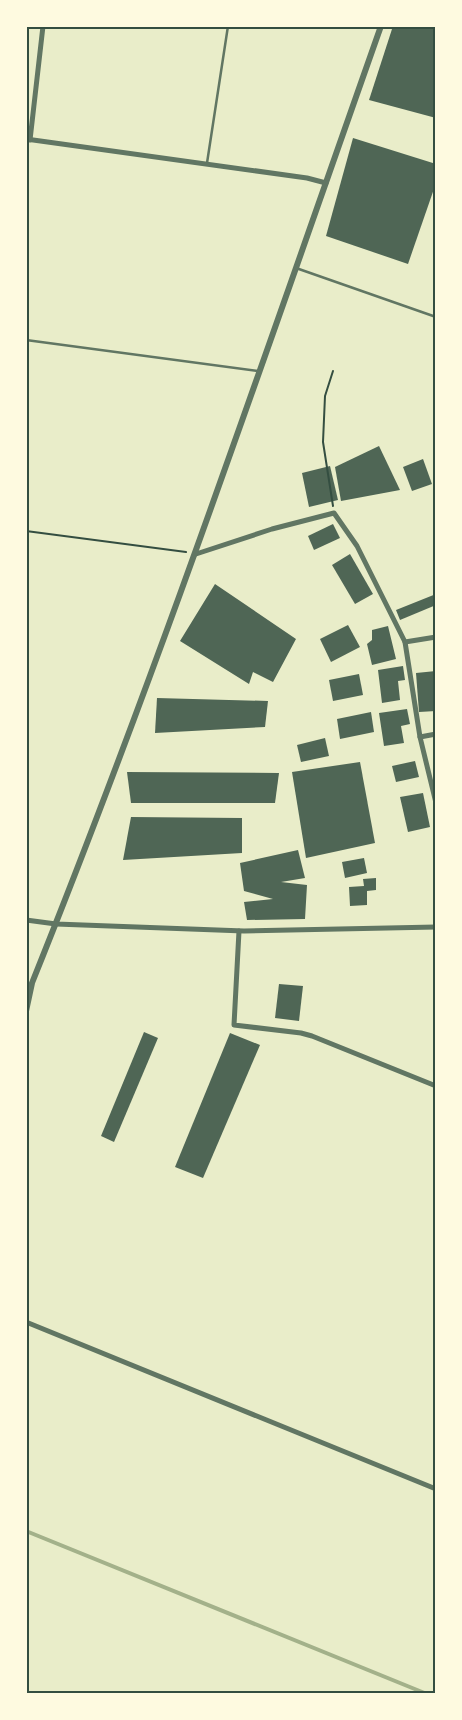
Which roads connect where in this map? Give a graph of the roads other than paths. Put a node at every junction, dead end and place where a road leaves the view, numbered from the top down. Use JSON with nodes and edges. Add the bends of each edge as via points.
{"nodes":[{"id":1,"x":44,"y":26,"type":"edge"},
{"id":2,"x":228,"y":26,"type":"edge"},
{"id":3,"x":381,"y":26,"type":"edge"},
{"id":4,"x":28,"y":139,"type":"edge"},
{"id":5,"x":207,"y":164,"type":"junction"},
{"id":6,"x":326,"y":182,"type":"junction"},
{"id":7,"x":296,"y":268,"type":"junction"},
{"id":8,"x":436,"y":317,"type":"edge"},
{"id":9,"x":26,"y":340,"type":"edge"},
{"id":10,"x":260,"y":371,"type":"junction"},
{"id":11,"x":196,"y":554,"type":"junction"},
{"id":12,"x":436,"y":637,"type":"edge"},
{"id":13,"x":406,"y":642,"type":"junction"},
{"id":14,"x":436,"y":734,"type":"edge"},
{"id":15,"x":420,"y":737,"type":"junction"},
{"id":16,"x":436,"y":803,"type":"edge"},
{"id":17,"x":26,"y":920,"type":"edge"},
{"id":18,"x":56,"y":924,"type":"junction"},
{"id":19,"x":436,"y":927,"type":"edge"},
{"id":20,"x":239,"y":931,"type":"junction"},
{"id":21,"x":26,"y":1011,"type":"edge"},
{"id":22,"x":436,"y":1086,"type":"edge"},
{"id":23,"x":26,"y":1322,"type":"edge"},
{"id":24,"x":436,"y":1489,"type":"edge"}],
"edges":[{"from":1,"to":4,"type":"street"},
{"from":2,"to":5,"type":"lane"},
{"from":3,"to":6,"type":"street"},
{"from":4,"to":5,"type":"street"},
{"from":5,"to":6,"type":"street"},
{"from":6,"to":7,"type":"street"},
{"from":7,"to":8,"type":"lane"},
{"from":7,"to":10,"type":"street"},
{"from":9,"to":10,"type":"lane"},
{"from":10,"to":11,"type":"street"},
{"from":11,"to":13,"type":"street","via":[[334,513],[357,546]]},
{"from":11,"to":18,"type":"street"},
{"from":12,"to":13,"type":"street"},
{"from":13,"to":15,"type":"street"},
{"from":14,"to":15,"type":"street"},
{"from":15,"to":16,"type":"street"},
{"from":17,"to":18,"type":"street"},
{"from":18,"to":20,"type":"street"},
{"from":18,"to":21,"type":"street","via":[[32,983]]},
{"from":19,"to":20,"type":"street"},
{"from":20,"to":22,"type":"street","via":[[234,1025],[312,1036]]},
{"from":23,"to":24,"type":"street"}]}
